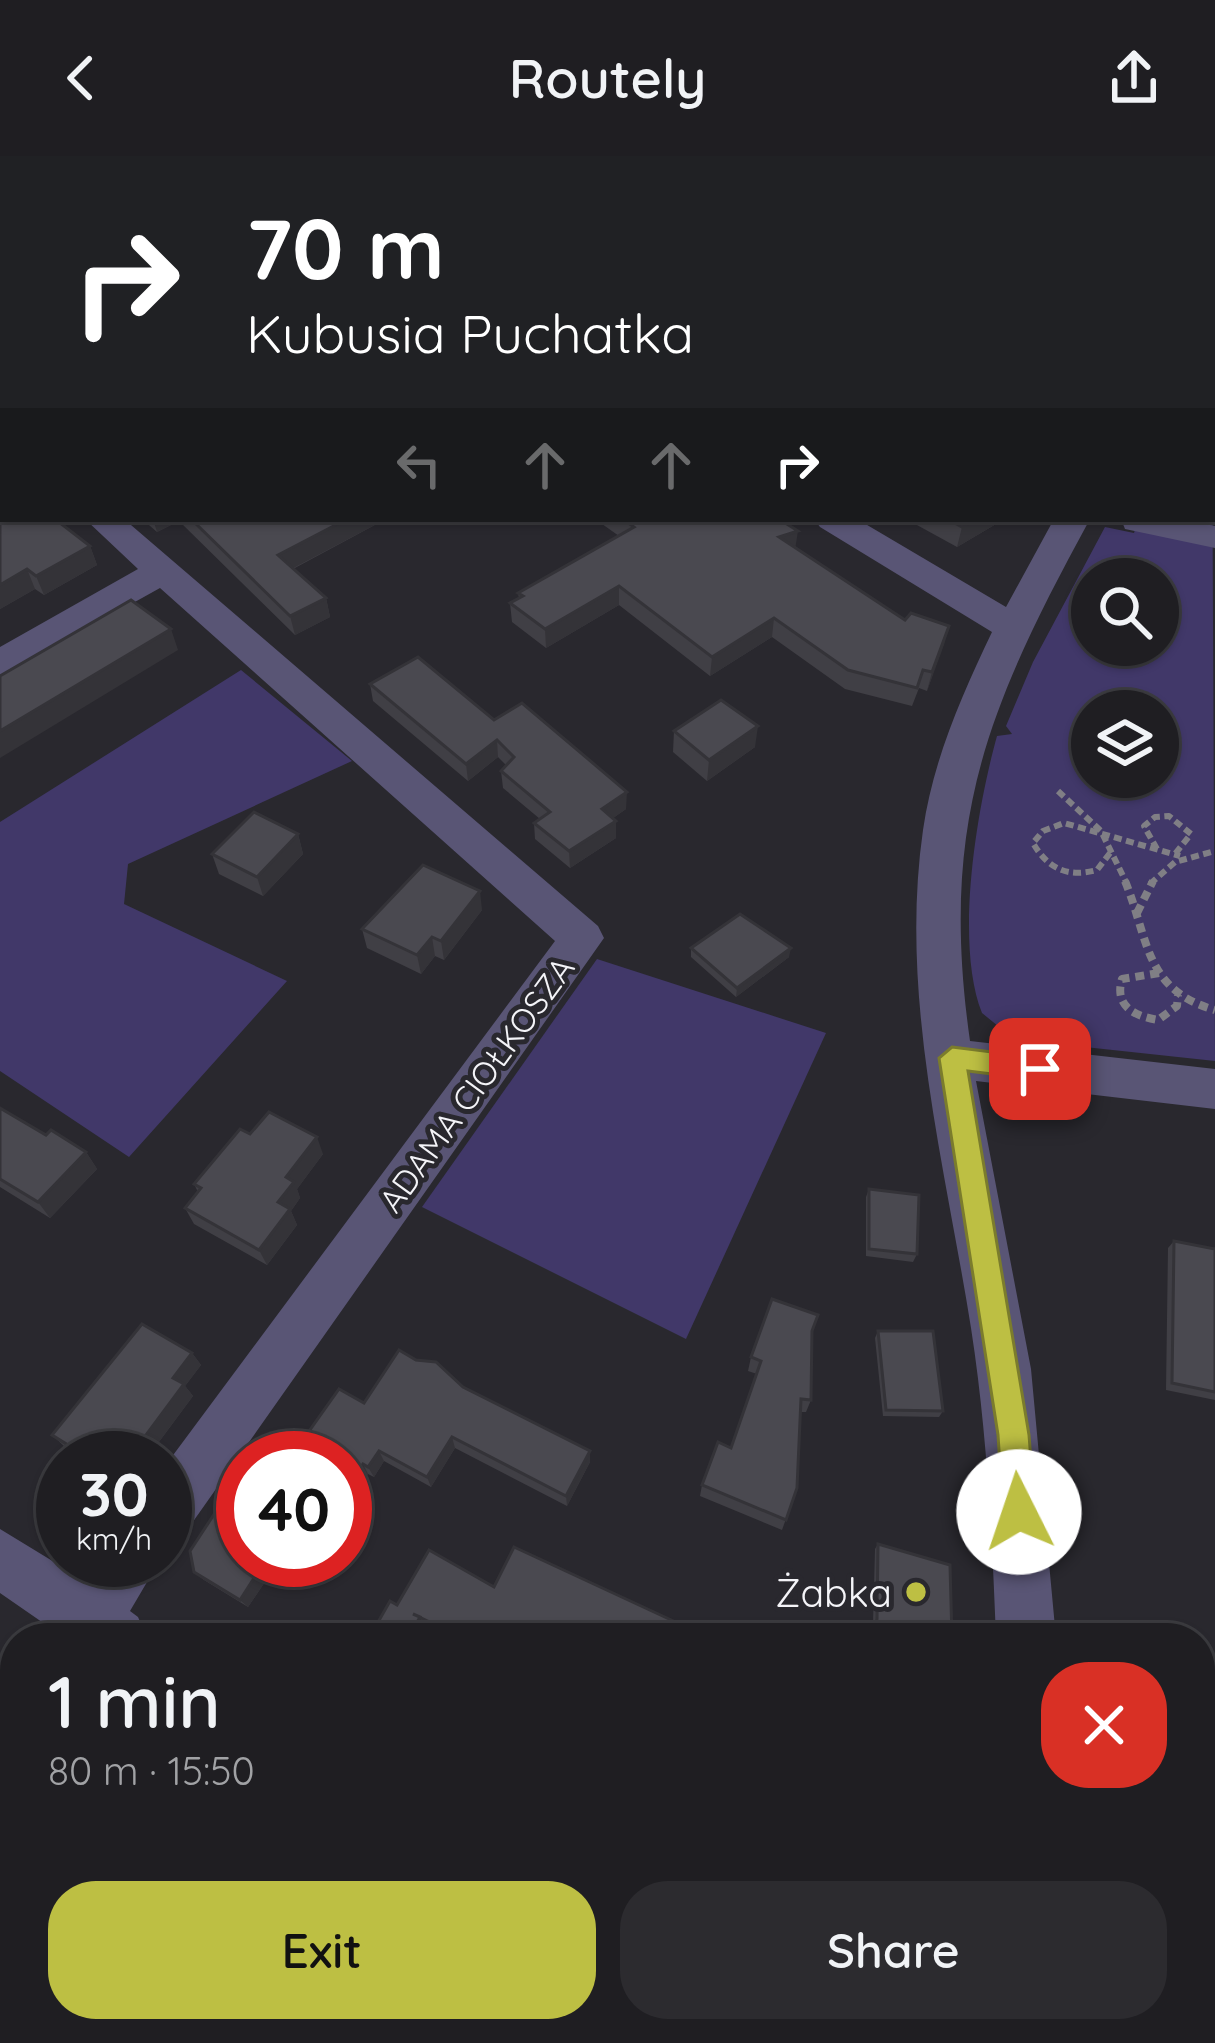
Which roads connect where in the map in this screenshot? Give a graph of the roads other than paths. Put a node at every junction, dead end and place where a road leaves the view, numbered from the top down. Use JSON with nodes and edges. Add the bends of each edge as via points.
{"nodes":[{"id":1,"x":106,"y":522,"type":"edge"},
{"id":2,"x":837,"y":522,"type":"edge"},
{"id":3,"x":1070,"y":522,"type":"edge"},
{"id":4,"x":1142,"y":522,"type":"edge"},
{"id":5,"x":1215,"y":537,"type":"edge"},
{"id":6,"x":162,"y":572,"type":"junction"},
{"id":7,"x":1013,"y":628,"type":"junction"},
{"id":8,"x":0,"y":664,"type":"edge"},
{"id":9,"x":952,"y":1058,"type":"junction"},
{"id":10,"x":1215,"y":1090,"type":"edge"},
{"id":11,"x":192,"y":1476,"type":"edge"},
{"id":12,"x":0,"y":1558,"type":"edge"},
{"id":13,"x":120,"y":1587,"type":"edge"},
{"id":14,"x":93,"y":1623,"type":"edge"},
{"id":15,"x":105,"y":1623,"type":"edge"},
{"id":16,"x":1025,"y":1623,"type":"edge"}],
"edges":[{"from":1,"to":6,"type":"street","name":"ADAMA CIOŁKOSZA"},
{"from":2,"to":7,"type":"street"},
{"from":3,"to":7,"type":"street"},
{"from":4,"to":5,"type":"street"},
{"from":6,"to":8,"type":"street"},
{"from":6,"to":11,"type":"street","name":"ADAMA CIOŁKOSZA","via":[[236,657],[582,938]]},
{"from":7,"to":9,"type":"street","via":[[970,726],[944,830],[939,944]]},
{"from":9,"to":10,"type":"street"},
{"from":9,"to":16,"type":"street","via":[[1014,1435]]},
{"from":12,"to":14,"type":"street"},
{"from":13,"to":15,"type":"street"}]}
